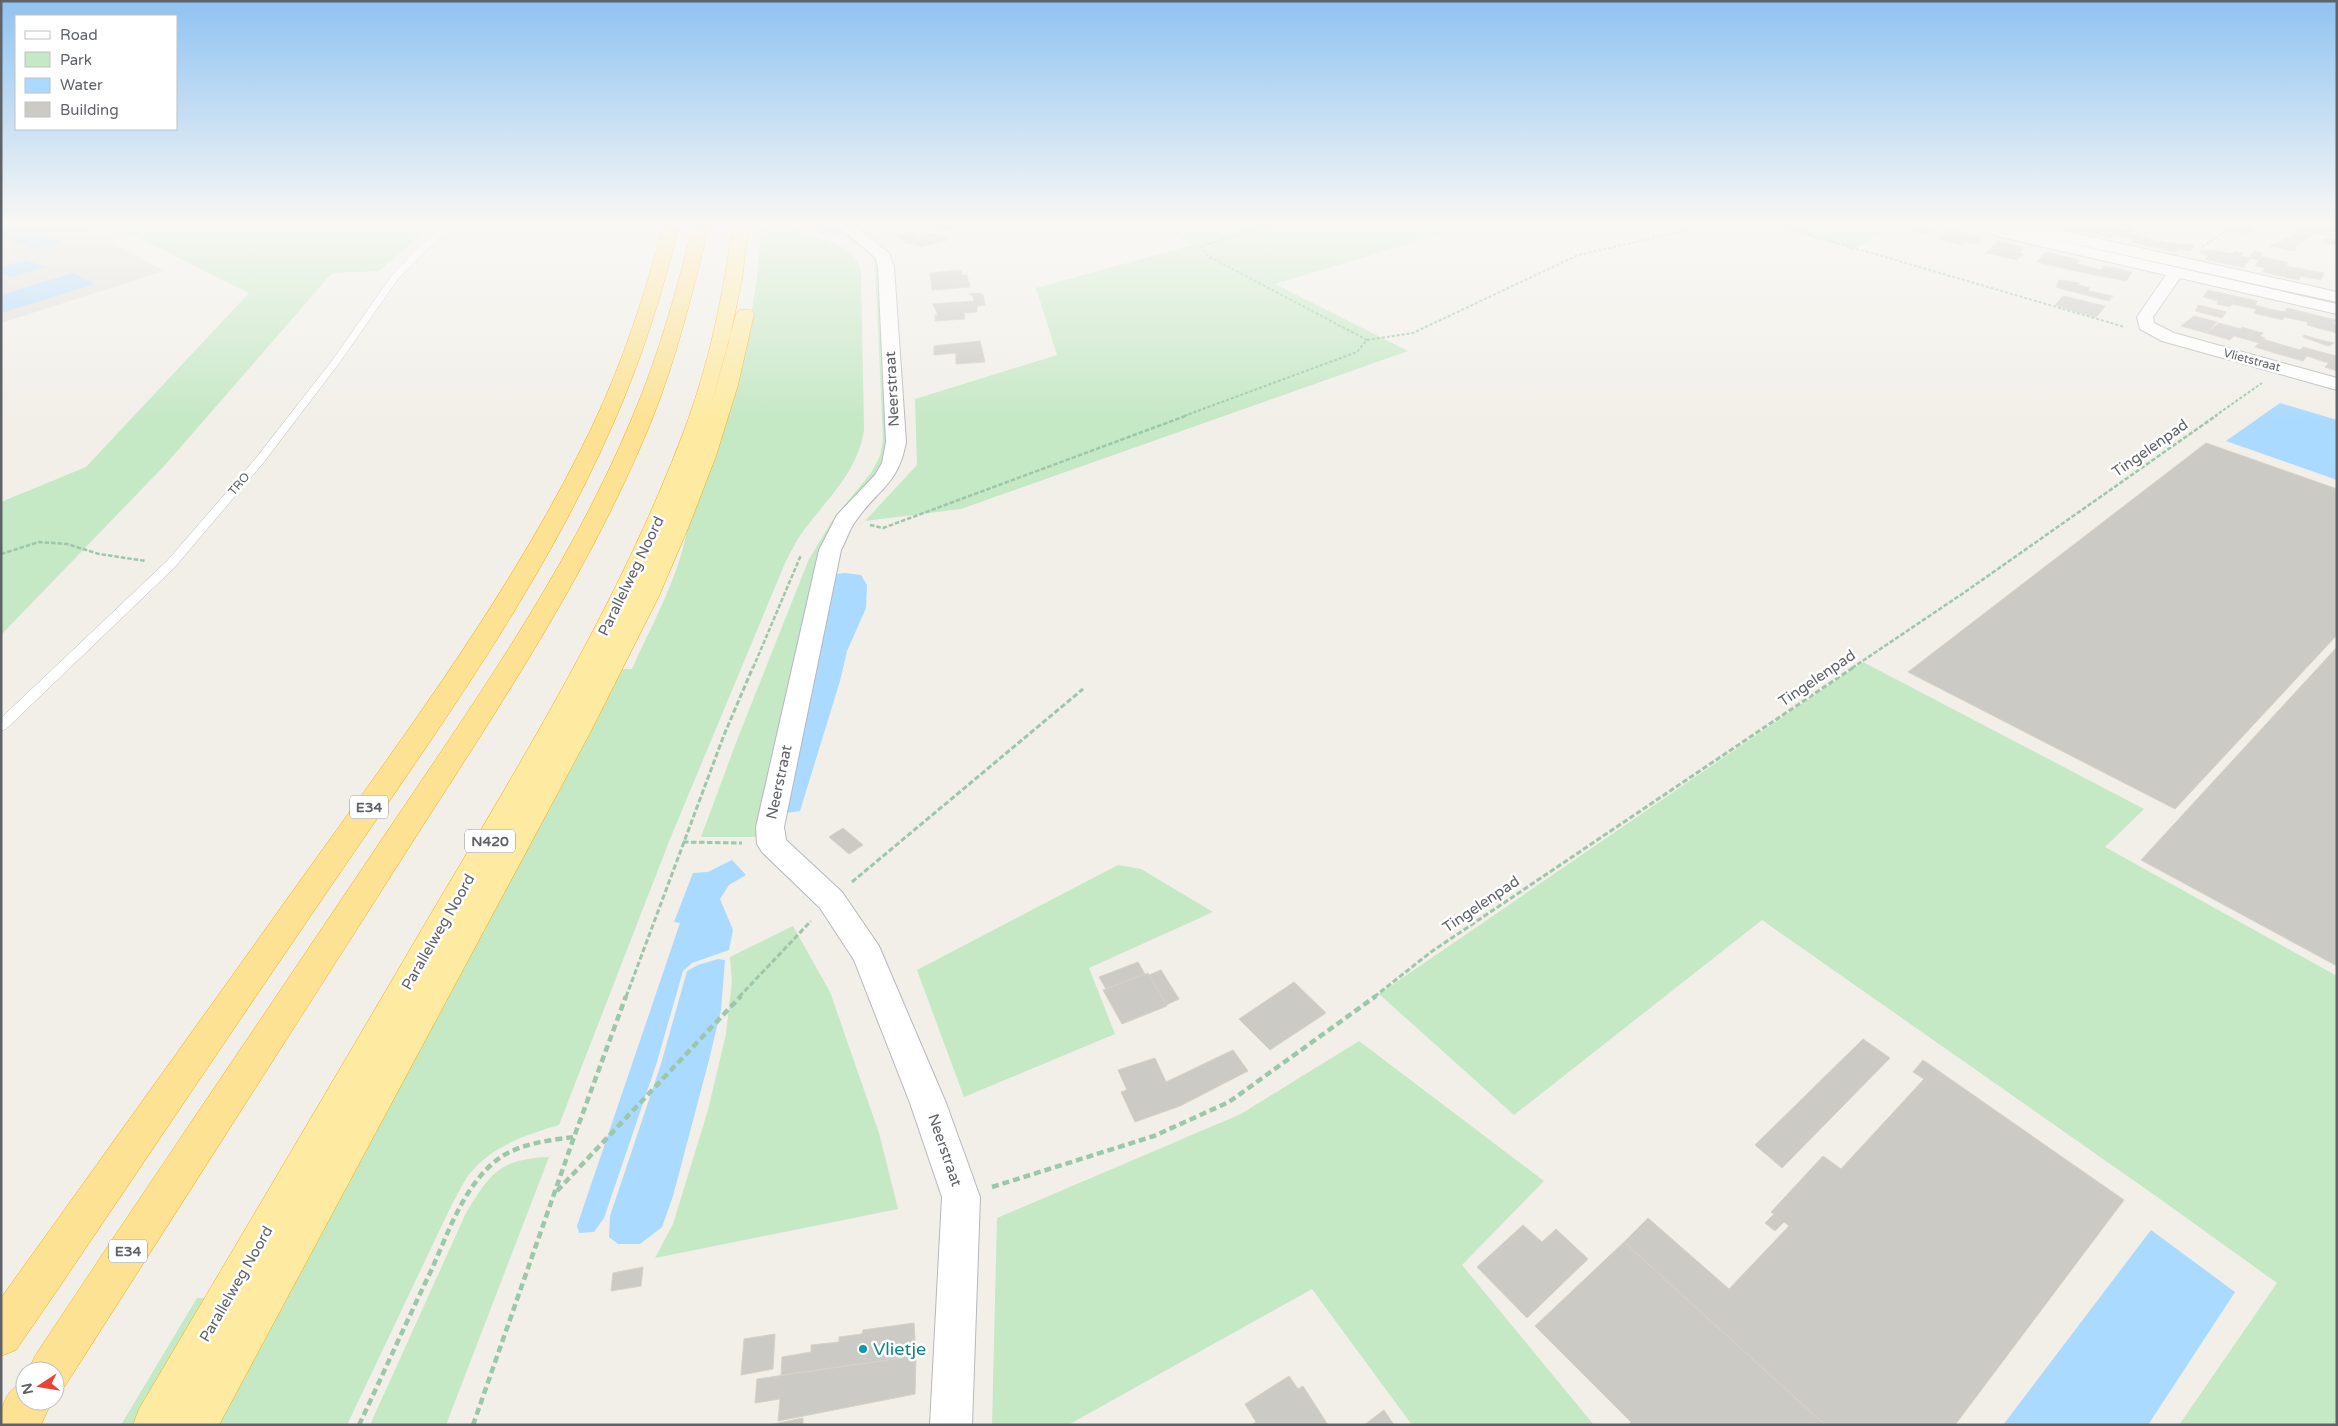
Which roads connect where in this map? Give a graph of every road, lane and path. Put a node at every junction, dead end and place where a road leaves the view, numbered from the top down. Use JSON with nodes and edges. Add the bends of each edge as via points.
{"nodes":[{"id":1,"x":387,"y":289,"type":"edge"},
{"id":2,"x":653,"y":289,"type":"edge"},
{"id":3,"x":686,"y":289,"type":"edge"},
{"id":4,"x":732,"y":289,"type":"edge"},
{"id":5,"x":750,"y":289,"type":"edge"},
{"id":6,"x":887,"y":289,"type":"edge"},
{"id":7,"x":1270,"y":289,"type":"edge"},
{"id":8,"x":1508,"y":289,"type":"edge"},
{"id":9,"x":1993,"y":289,"type":"edge"},
{"id":10,"x":2167,"y":289,"type":"edge"},
{"id":11,"x":2258,"y":289,"type":"edge"},
{"id":12,"x":2292,"y":289,"type":"edge"},
{"id":13,"x":2337,"y":297,"type":"edge"},
{"id":14,"x":2337,"y":310,"type":"edge"},
{"id":15,"x":2168,"y":337,"type":"junction"},
{"id":16,"x":1367,"y":340,"type":"junction"},
{"id":17,"x":2286,"y":369,"type":"junction"},
{"id":18,"x":2337,"y":384,"type":"edge"},
{"id":19,"x":869,"y":525,"type":"dead end"},
{"id":20,"x":805,"y":548,"type":"dead end"},
{"id":21,"x":1,"y":554,"type":"edge"},
{"id":22,"x":171,"y":564,"type":"junction"},
{"id":23,"x":1083,"y":689,"type":"dead end"},
{"id":24,"x":1,"y":726,"type":"edge"},
{"id":25,"x":683,"y":842,"type":"junction"},
{"id":26,"x":772,"y":844,"type":"junction"},
{"id":27,"x":830,"y":900,"type":"junction"},
{"id":28,"x":574,"y":1137,"type":"junction"},
{"id":29,"x":555,"y":1193,"type":"junction"},
{"id":30,"x":961,"y":1197,"type":"junction"},
{"id":31,"x":1,"y":1335,"type":"edge"},
{"id":32,"x":57,"y":1361,"type":"edge"},
{"id":33,"x":24,"y":1411,"type":"edge"},
{"id":34,"x":33,"y":1411,"type":"edge"},
{"id":35,"x":15,"y":1425,"type":"edge"},
{"id":36,"x":28,"y":1425,"type":"edge"},
{"id":37,"x":155,"y":1425,"type":"edge"},
{"id":38,"x":194,"y":1425,"type":"edge"},
{"id":39,"x":359,"y":1425,"type":"edge"},
{"id":40,"x":473,"y":1425,"type":"edge"},
{"id":41,"x":951,"y":1425,"type":"edge"}],
"edges":[{"from":1,"to":22,"type":"lane","name":"TRO","via":[[266,452]]},
{"from":2,"to":31,"type":"highway","number":"E34","via":[[631,357],[582,468],[500,612],[418,737]]},
{"from":3,"to":32,"type":"highway","number":"E34","via":[[658,375],[631,444],[565,575],[467,732]]},
{"from":4,"to":37,"type":"highway","name":"Parallelweg Noord","number":"N420","via":[[695,428],[663,510],[608,626],[522,785]]},
{"from":5,"to":38,"type":"highway","name":"Parallelweg Noord","number":"N420","via":[[739,346],[720,413],[684,512],[633,622],[552,778]]},
{"from":6,"to":26,"type":"street","name":"Neerstraat","via":[[896,442],[892,463],[883,478],[845,520],[830,550],[770,827]]},
{"from":7,"to":16,"type":"path"},
{"from":8,"to":16,"type":"path","via":[[1413,333]]},
{"from":9,"to":15,"type":"path"},
{"from":10,"to":15,"type":"street","name":"Vlietstraat","via":[[2144,320],[2146,326]]},
{"from":11,"to":14,"type":"street"},
{"from":12,"to":13,"type":"street"},
{"from":15,"to":17,"type":"street","name":"Vlietstraat"},
{"from":16,"to":19,"type":"path","via":[[1357,352],[882,528]]},
{"from":17,"to":18,"type":"street","name":"Vlietstraat"},
{"from":17,"to":30,"type":"path","name":"Tingelenpad","via":[[1965,592],[1431,952],[1362,1007],[1229,1102],[1154,1136]]},
{"from":20,"to":25,"type":"path","via":[[724,735]]},
{"from":21,"to":22,"type":"path","via":[[39,542],[67,544],[99,554]]},
{"from":22,"to":24,"type":"lane","name":"TRO"},
{"from":23,"to":27,"type":"path"},
{"from":25,"to":26,"type":"path"},
{"from":25,"to":28,"type":"path"},
{"from":26,"to":27,"type":"street","name":"Neerstraat"},
{"from":27,"to":29,"type":"path"},
{"from":27,"to":30,"type":"street","name":"Neerstraat","via":[[868,955],[928,1103]]},
{"from":28,"to":29,"type":"path"},
{"from":28,"to":39,"type":"path","via":[[522,1146],[497,1159],[475,1180]]},
{"from":29,"to":40,"type":"path"},
{"from":30,"to":41,"type":"street","name":"Neerstraat"},
{"from":33,"to":35,"type":"highway"},
{"from":34,"to":36,"type":"highway"}]}
